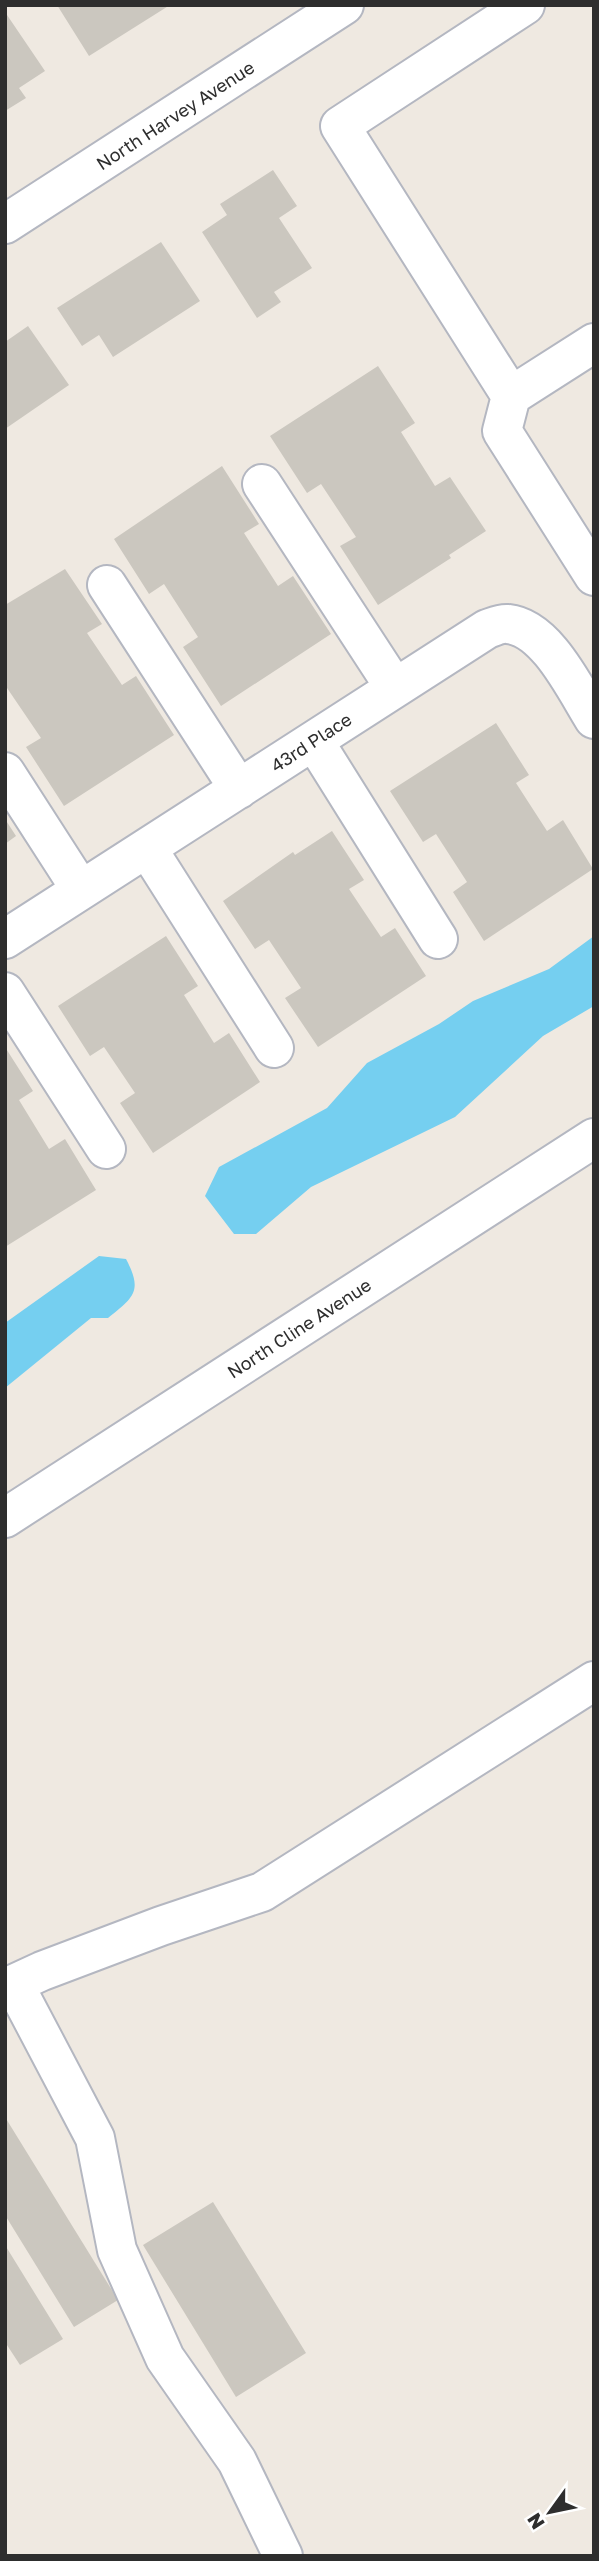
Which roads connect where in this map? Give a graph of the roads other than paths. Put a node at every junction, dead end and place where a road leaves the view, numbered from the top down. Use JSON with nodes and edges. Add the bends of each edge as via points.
{"nodes":[{"id":1,"x":344,"y":5,"type":"edge"},
{"id":2,"x":525,"y":5,"type":"edge"},
{"id":3,"x":5,"y":224,"type":"edge"},
{"id":4,"x":594,"y":343,"type":"edge"},
{"id":5,"x":511,"y":396,"type":"junction"},
{"id":6,"x":262,"y":484,"type":"dead end"},
{"id":7,"x":594,"y":576,"type":"edge"},
{"id":8,"x":107,"y":585,"type":"dead end"},
{"id":9,"x":395,"y":688,"type":"junction"},
{"id":10,"x":594,"y":719,"type":"edge"},
{"id":11,"x":314,"y":741,"type":"junction"},
{"id":12,"x":5,"y":772,"type":"edge"},
{"id":13,"x":239,"y":789,"type":"junction"},
{"id":14,"x":147,"y":848,"type":"junction"},
{"id":15,"x":81,"y":890,"type":"junction"},
{"id":16,"x":5,"y":939,"type":"edge"},
{"id":17,"x":438,"y":939,"type":"dead end"},
{"id":18,"x":5,"y":992,"type":"edge"},
{"id":19,"x":274,"y":1048,"type":"dead end"},
{"id":20,"x":594,"y":1138,"type":"edge"},
{"id":21,"x":106,"y":1150,"type":"dead end"},
{"id":22,"x":5,"y":1518,"type":"edge"},
{"id":23,"x":594,"y":1681,"type":"edge"},
{"id":24,"x":10,"y":1986,"type":"edge"},
{"id":25,"x":283,"y":2556,"type":"edge"}],
"edges":[{"from":1,"to":3,"type":"street","name":"North Harvey Avenue"},
{"from":2,"to":5,"type":"street","via":[[340,126]]},
{"from":4,"to":5,"type":"street"},
{"from":5,"to":7,"type":"street","via":[[502,431]]},
{"from":6,"to":9,"type":"street"},
{"from":8,"to":13,"type":"street"},
{"from":9,"to":10,"type":"street","name":"43rd Place","via":[[487,629],[506,623],[525,628],[541,640]]},
{"from":9,"to":11,"type":"street","name":"43rd Place"},
{"from":11,"to":13,"type":"street","name":"43rd Place"},
{"from":11,"to":17,"type":"street"},
{"from":12,"to":15,"type":"street"},
{"from":13,"to":14,"type":"street","name":"43rd Place"},
{"from":14,"to":15,"type":"street","name":"43rd Place"},
{"from":14,"to":19,"type":"street"},
{"from":15,"to":16,"type":"street","name":"43rd Place"},
{"from":18,"to":21,"type":"street"},
{"from":20,"to":22,"type":"street","name":"North Cline Avenue"},
{"from":23,"to":24,"type":"street","via":[[262,1892]]},
{"from":24,"to":25,"type":"street","via":[[95,2138],[117,2250],[165,2358],[237,2461]]}]}
